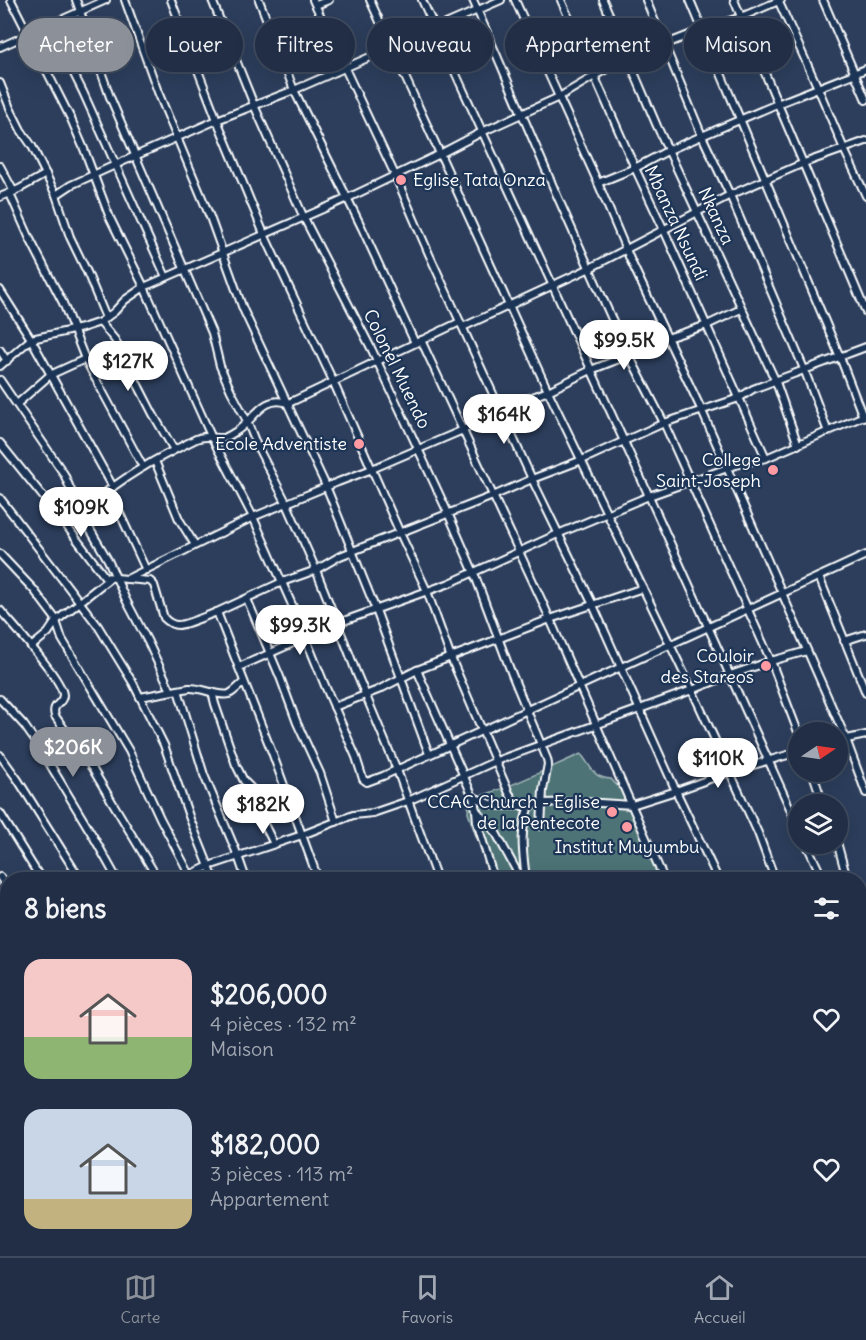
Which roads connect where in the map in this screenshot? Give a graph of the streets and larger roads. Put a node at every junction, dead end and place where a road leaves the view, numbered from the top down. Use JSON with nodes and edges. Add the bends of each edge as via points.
{"nodes":[{"id":1,"x":11,"y":0,"type":"edge"},
{"id":2,"x":76,"y":0,"type":"edge"},
{"id":3,"x":106,"y":0,"type":"edge"},
{"id":4,"x":124,"y":0,"type":"edge"},
{"id":5,"x":171,"y":0,"type":"edge"},
{"id":6,"x":212,"y":0,"type":"edge"},
{"id":7,"x":259,"y":0,"type":"edge"},
{"id":8,"x":329,"y":0,"type":"edge"},
{"id":9,"x":370,"y":0,"type":"edge"},
{"id":10,"x":422,"y":0,"type":"edge"},
{"id":11,"x":473,"y":0,"type":"edge"},
{"id":12,"x":501,"y":0,"type":"edge"},
{"id":13,"x":515,"y":0,"type":"edge"},
{"id":14,"x":561,"y":0,"type":"edge"},
{"id":15,"x":603,"y":0,"type":"edge"},
{"id":16,"x":646,"y":0,"type":"edge"},
{"id":17,"x":690,"y":0,"type":"edge"},
{"id":18,"x":734,"y":0,"type":"edge"},
{"id":19,"x":779,"y":0,"type":"edge"},
{"id":20,"x":823,"y":0,"type":"edge"},
{"id":21,"x":315,"y":3,"type":"edge"},
{"id":22,"x":477,"y":10,"type":"junction"},
{"id":23,"x":81,"y":12,"type":"junction"},
{"id":24,"x":741,"y":17,"type":"junction"},
{"id":25,"x":20,"y":18,"type":"edge"},
{"id":26,"x":67,"y":18,"type":"edge"},
{"id":27,"x":322,"y":18,"type":"edge"},
{"id":28,"x":378,"y":18,"type":"edge"},
{"id":29,"x":430,"y":18,"type":"edge"},
{"id":30,"x":458,"y":18,"type":"edge"},
{"id":31,"x":611,"y":18,"type":"edge"},
{"id":32,"x":654,"y":18,"type":"edge"},
{"id":33,"x":697,"y":18,"type":"edge"},
{"id":34,"x":738,"y":18,"type":"edge"},
{"id":35,"x":18,"y":39,"type":"edge"},
{"id":36,"x":0,"y":47,"type":"edge"},
{"id":37,"x":672,"y":61,"type":"edge"},
{"id":38,"x":866,"y":69,"type":"edge"},
{"id":39,"x":47,"y":72,"type":"edge"},
{"id":40,"x":73,"y":72,"type":"edge"},
{"id":41,"x":333,"y":72,"type":"edge"},
{"id":42,"x":346,"y":72,"type":"edge"},
{"id":43,"x":403,"y":72,"type":"edge"},
{"id":44,"x":455,"y":72,"type":"edge"},
{"id":45,"x":600,"y":72,"type":"edge"},
{"id":46,"x":635,"y":72,"type":"edge"},
{"id":47,"x":720,"y":72,"type":"edge"},
{"id":48,"x":855,"y":73,"type":"junction"},
{"id":49,"x":594,"y":77,"type":"junction"},
{"id":50,"x":0,"y":83,"type":"edge"},
{"id":51,"x":819,"y":88,"type":"junction"},
{"id":52,"x":294,"y":90,"type":"junction"},
{"id":53,"x":559,"y":97,"type":"junction"},
{"id":54,"x":866,"y":99,"type":"edge"},
{"id":55,"x":777,"y":104,"type":"junction"},
{"id":56,"x":254,"y":105,"type":"junction"},
{"id":57,"x":522,"y":114,"type":"junction"},
{"id":58,"x":217,"y":120,"type":"junction"},
{"id":59,"x":740,"y":121,"type":"junction"},
{"id":60,"x":482,"y":132,"type":"junction"},
{"id":61,"x":702,"y":136,"type":"junction"},
{"id":62,"x":177,"y":138,"type":"junction"},
{"id":63,"x":866,"y":141,"type":"edge"},
{"id":64,"x":844,"y":149,"type":"junction"},
{"id":65,"x":669,"y":150,"type":"junction"},
{"id":66,"x":440,"y":154,"type":"junction"},
{"id":67,"x":135,"y":156,"type":"junction"},
{"id":68,"x":804,"y":163,"type":"junction"},
{"id":69,"x":0,"y":166,"type":"edge"},
{"id":70,"x":115,"y":166,"type":"junction"},
{"id":71,"x":635,"y":168,"type":"junction"},
{"id":72,"x":46,"y":174,"type":"junction"},
{"id":73,"x":94,"y":175,"type":"junction"},
{"id":74,"x":394,"y":175,"type":"junction"},
{"id":75,"x":764,"y":180,"type":"junction"},
{"id":76,"x":598,"y":183,"type":"junction"},
{"id":77,"x":12,"y":193,"type":"junction"},
{"id":78,"x":56,"y":195,"type":"junction"},
{"id":79,"x":730,"y":195,"type":"junction"},
{"id":80,"x":866,"y":196,"type":"edge"},
{"id":81,"x":0,"y":197,"type":"edge"},
{"id":82,"x":348,"y":198,"type":"junction"},
{"id":83,"x":697,"y":211,"type":"junction"},
{"id":84,"x":304,"y":218,"type":"junction"},
{"id":85,"x":664,"y":230,"type":"junction"},
{"id":86,"x":264,"y":234,"type":"junction"},
{"id":87,"x":626,"y":249,"type":"junction"},
{"id":88,"x":222,"y":253,"type":"junction"},
{"id":89,"x":590,"y":268,"type":"junction"},
{"id":90,"x":185,"y":269,"type":"junction"},
{"id":91,"x":166,"y":277,"type":"junction"},
{"id":92,"x":144,"y":286,"type":"junction"},
{"id":93,"x":552,"y":286,"type":"junction"},
{"id":94,"x":0,"y":290,"type":"edge"},
{"id":95,"x":509,"y":306,"type":"junction"},
{"id":96,"x":741,"y":309,"type":"junction"},
{"id":97,"x":866,"y":312,"type":"edge"},
{"id":98,"x":103,"y":320,"type":"junction"},
{"id":99,"x":461,"y":324,"type":"junction"},
{"id":100,"x":706,"y":325,"type":"junction"},
{"id":101,"x":74,"y":329,"type":"junction"},
{"id":102,"x":667,"y":338,"type":"junction"},
{"id":103,"x":31,"y":339,"type":"junction"},
{"id":104,"x":418,"y":341,"type":"junction"},
{"id":105,"x":866,"y":347,"type":"edge"},
{"id":106,"x":0,"y":350,"type":"edge"},
{"id":107,"x":629,"y":356,"type":"junction"},
{"id":108,"x":840,"y":357,"type":"junction"},
{"id":109,"x":85,"y":359,"type":"junction"},
{"id":110,"x":377,"y":360,"type":"junction"},
{"id":111,"x":7,"y":361,"type":"junction"},
{"id":112,"x":0,"y":366,"type":"edge"},
{"id":113,"x":804,"y":369,"type":"junction"},
{"id":114,"x":591,"y":370,"type":"junction"},
{"id":115,"x":50,"y":375,"type":"junction"},
{"id":116,"x":0,"y":380,"type":"edge"},
{"id":117,"x":333,"y":381,"type":"junction"},
{"id":118,"x":776,"y":382,"type":"junction"},
{"id":119,"x":548,"y":391,"type":"junction"},
{"id":120,"x":739,"y":398,"type":"junction"},
{"id":121,"x":287,"y":403,"type":"junction"},
{"id":122,"x":16,"y":404,"type":"junction"},
{"id":123,"x":502,"y":411,"type":"junction"},
{"id":124,"x":702,"y":411,"type":"junction"},
{"id":125,"x":865,"y":416,"type":"edge"},
{"id":126,"x":247,"y":421,"type":"junction"},
{"id":127,"x":664,"y":423,"type":"junction"},
{"id":128,"x":462,"y":430,"type":"junction"},
{"id":129,"x":828,"y":432,"type":"junction"},
{"id":130,"x":211,"y":436,"type":"junction"},
{"id":131,"x":624,"y":440,"type":"junction"},
{"id":132,"x":0,"y":444,"type":"edge"},
{"id":133,"x":798,"y":445,"type":"junction"},
{"id":134,"x":419,"y":449,"type":"junction"},
{"id":135,"x":174,"y":450,"type":"junction"},
{"id":136,"x":766,"y":458,"type":"junction"},
{"id":137,"x":582,"y":460,"type":"junction"},
{"id":138,"x":155,"y":461,"type":"junction"},
{"id":139,"x":143,"y":466,"type":"junction"},
{"id":140,"x":372,"y":469,"type":"junction"},
{"id":141,"x":728,"y":469,"type":"junction"},
{"id":142,"x":532,"y":479,"type":"junction"},
{"id":143,"x":689,"y":481,"type":"junction"},
{"id":144,"x":326,"y":486,"type":"junction"},
{"id":145,"x":111,"y":489,"type":"junction"},
{"id":146,"x":493,"y":496,"type":"junction"},
{"id":147,"x":649,"y":496,"type":"junction"},
{"id":148,"x":0,"y":498,"type":"edge"},
{"id":149,"x":287,"y":504,"type":"junction"},
{"id":150,"x":448,"y":513,"type":"junction"},
{"id":151,"x":608,"y":513,"type":"junction"},
{"id":152,"x":81,"y":514,"type":"junction"},
{"id":153,"x":253,"y":517,"type":"junction"},
{"id":154,"x":66,"y":525,"type":"junction"},
{"id":155,"x":400,"y":533,"type":"junction"},
{"id":156,"x":560,"y":534,"type":"junction"},
{"id":157,"x":195,"y":545,"type":"junction"},
{"id":158,"x":352,"y":551,"type":"junction"},
{"id":159,"x":519,"y":552,"type":"junction"},
{"id":160,"x":0,"y":554,"type":"edge"},
{"id":161,"x":866,"y":555,"type":"edge"},
{"id":162,"x":146,"y":570,"type":"junction"},
{"id":163,"x":316,"y":570,"type":"junction"},
{"id":164,"x":474,"y":573,"type":"junction"},
{"id":165,"x":819,"y":577,"type":"junction"},
{"id":166,"x":113,"y":578,"type":"junction"},
{"id":167,"x":127,"y":579,"type":"junction"},
{"id":168,"x":282,"y":582,"type":"junction"},
{"id":169,"x":643,"y":588,"type":"junction"},
{"id":170,"x":427,"y":591,"type":"junction"},
{"id":171,"x":781,"y":593,"type":"junction"},
{"id":172,"x":247,"y":599,"type":"junction"},
{"id":173,"x":79,"y":602,"type":"junction"},
{"id":174,"x":594,"y":605,"type":"junction"},
{"id":175,"x":0,"y":610,"type":"edge"},
{"id":176,"x":376,"y":610,"type":"junction"},
{"id":177,"x":747,"y":610,"type":"junction"},
{"id":178,"x":217,"y":612,"type":"junction"},
{"id":179,"x":550,"y":619,"type":"junction"},
{"id":180,"x":56,"y":621,"type":"junction"},
{"id":181,"x":338,"y":623,"type":"junction"},
{"id":182,"x":708,"y":627,"type":"junction"},
{"id":183,"x":866,"y":634,"type":"edge"},
{"id":184,"x":305,"y":637,"type":"junction"},
{"id":185,"x":499,"y":640,"type":"junction"},
{"id":186,"x":844,"y":640,"type":"junction"},
{"id":187,"x":671,"y":645,"type":"junction"},
{"id":188,"x":31,"y":646,"type":"junction"},
{"id":189,"x":807,"y":651,"type":"junction"},
{"id":190,"x":270,"y":654,"type":"junction"},
{"id":191,"x":451,"y":658,"type":"junction"},
{"id":192,"x":771,"y":661,"type":"junction"},
{"id":193,"x":621,"y":666,"type":"junction"},
{"id":194,"x":239,"y":667,"type":"junction"},
{"id":195,"x":417,"y":670,"type":"junction"},
{"id":196,"x":730,"y":675,"type":"junction"},
{"id":197,"x":400,"y":678,"type":"junction"},
{"id":198,"x":244,"y":682,"type":"junction"},
{"id":199,"x":580,"y":686,"type":"junction"},
{"id":200,"x":175,"y":690,"type":"junction"},
{"id":201,"x":692,"y":690,"type":"junction"},
{"id":202,"x":212,"y":692,"type":"junction"},
{"id":203,"x":866,"y":693,"type":"edge"},
{"id":204,"x":366,"y":695,"type":"junction"},
{"id":205,"x":140,"y":697,"type":"junction"},
{"id":206,"x":0,"y":699,"type":"edge"},
{"id":207,"x":334,"y":707,"type":"junction"},
{"id":208,"x":526,"y":709,"type":"junction"},
{"id":209,"x":640,"y":709,"type":"junction"},
{"id":210,"x":794,"y":722,"type":"edge"},
{"id":211,"x":838,"y":722,"type":"edge"},
{"id":212,"x":597,"y":724,"type":"junction"},
{"id":213,"x":482,"y":730,"type":"junction"},
{"id":214,"x":866,"y":735,"type":"edge"},
{"id":215,"x":848,"y":739,"type":"edge"},
{"id":216,"x":848,"y":744,"type":"edge"},
{"id":217,"x":449,"y":745,"type":"junction"},
{"id":218,"x":541,"y":745,"type":"junction"},
{"id":219,"x":429,"y":754,"type":"junction"},
{"id":220,"x":0,"y":755,"type":"edge"},
{"id":221,"x":788,"y":755,"type":"edge"},
{"id":222,"x":769,"y":760,"type":"junction"},
{"id":223,"x":496,"y":761,"type":"junction"},
{"id":224,"x":397,"y":770,"type":"junction"},
{"id":225,"x":729,"y":772,"type":"junction"},
{"id":226,"x":463,"y":777,"type":"junction"},
{"id":227,"x":676,"y":791,"type":"junction"},
{"id":228,"x":866,"y":793,"type":"edge"},
{"id":229,"x":473,"y":797,"type":"junction"},
{"id":230,"x":408,"y":801,"type":"junction"},
{"id":231,"x":542,"y":803,"type":"junction"},
{"id":232,"x":788,"y":803,"type":"edge"},
{"id":233,"x":632,"y":805,"type":"junction"},
{"id":234,"x":529,"y":806,"type":"junction"},
{"id":235,"x":476,"y":810,"type":"junction"},
{"id":236,"x":0,"y":813,"type":"edge"},
{"id":237,"x":336,"y":822,"type":"junction"},
{"id":238,"x":541,"y":826,"type":"dead end"},
{"id":239,"x":302,"y":835,"type":"junction"},
{"id":240,"x":274,"y":844,"type":"junction"},
{"id":241,"x":811,"y":854,"type":"edge"},
{"id":242,"x":840,"y":854,"type":"edge"},
{"id":243,"x":238,"y":856,"type":"junction"},
{"id":244,"x":209,"y":866,"type":"junction"},
{"id":245,"x":37,"y":872,"type":"edge"},
{"id":246,"x":76,"y":872,"type":"edge"},
{"id":247,"x":113,"y":872,"type":"edge"},
{"id":248,"x":154,"y":872,"type":"edge"},
{"id":249,"x":186,"y":872,"type":"edge"},
{"id":250,"x":198,"y":872,"type":"edge"},
{"id":251,"x":211,"y":872,"type":"edge"},
{"id":252,"x":244,"y":872,"type":"edge"},
{"id":253,"x":315,"y":872,"type":"edge"},
{"id":254,"x":434,"y":872,"type":"edge"},
{"id":255,"x":492,"y":872,"type":"edge"},
{"id":256,"x":519,"y":872,"type":"edge"},
{"id":257,"x":523,"y":872,"type":"edge"},
{"id":258,"x":661,"y":872,"type":"edge"},
{"id":259,"x":715,"y":872,"type":"edge"},
{"id":260,"x":773,"y":872,"type":"edge"},
{"id":261,"x":820,"y":872,"type":"edge"},
{"id":262,"x":845,"y":872,"type":"edge"}],
"edges":[{"from":1,"to":25,"type":"street"},
{"from":2,"to":23,"type":"street"},
{"from":3,"to":23,"type":"street"},
{"from":4,"to":62,"type":"street"},
{"from":5,"to":58,"type":"street"},
{"from":6,"to":56,"type":"street","name":"Colonel Muendo"},
{"from":7,"to":52,"type":"street"},
{"from":8,"to":21,"type":"street"},
{"from":9,"to":28,"type":"street"},
{"from":10,"to":29,"type":"street"},
{"from":11,"to":22,"type":"street"},
{"from":12,"to":22,"type":"street"},
{"from":13,"to":53,"type":"street"},
{"from":14,"to":49,"type":"street","name":"Mbanza Nsundi"},
{"from":15,"to":31,"type":"street","name":"Nkanza"},
{"from":16,"to":32,"type":"street"},
{"from":17,"to":33,"type":"street"},
{"from":18,"to":24,"type":"street"},
{"from":19,"to":24,"type":"street"},
{"from":19,"to":51,"type":"street"},
{"from":20,"to":48,"type":"street"},
{"from":21,"to":27,"type":"street"},
{"from":22,"to":30,"type":"street"},
{"from":22,"to":57,"type":"street"},
{"from":23,"to":26,"type":"street"},
{"from":23,"to":67,"type":"street"},
{"from":24,"to":34,"type":"street"},
{"from":24,"to":55,"type":"street"},
{"from":35,"to":36,"type":"street"},
{"from":37,"to":61,"type":"street"},
{"from":38,"to":48,"type":"street"},
{"from":39,"to":73,"type":"street"},
{"from":40,"to":70,"type":"street"},
{"from":41,"to":52,"type":"street"},
{"from":42,"to":74,"type":"street"},
{"from":43,"to":66,"type":"street"},
{"from":44,"to":60,"type":"street"},
{"from":45,"to":49,"type":"street"},
{"from":46,"to":65,"type":"street","name":"Nkanza"},
{"from":47,"to":59,"type":"street"},
{"from":48,"to":51,"type":"street"},
{"from":48,"to":54,"type":"street"},
{"from":49,"to":53,"type":"street"},
{"from":49,"to":71,"type":"street","name":"Mbanza Nsundi"},
{"from":50,"to":72,"type":"street"},
{"from":51,"to":55,"type":"street"},
{"from":51,"to":64,"type":"street"},
{"from":52,"to":56,"type":"street"},
{"from":52,"to":82,"type":"street"},
{"from":53,"to":57,"type":"street"},
{"from":53,"to":76,"type":"street"},
{"from":55,"to":59,"type":"street"},
{"from":55,"to":68,"type":"street"},
{"from":56,"to":58,"type":"street"},
{"from":56,"to":84,"type":"street","name":"Colonel Muendo"},
{"from":57,"to":60,"type":"street"},
{"from":57,"to":89,"type":"street"},
{"from":58,"to":62,"type":"street"},
{"from":58,"to":86,"type":"street"},
{"from":59,"to":61,"type":"street"},
{"from":59,"to":75,"type":"street"},
{"from":60,"to":66,"type":"street"},
{"from":60,"to":93,"type":"street"},
{"from":61,"to":65,"type":"street"},
{"from":61,"to":79,"type":"street"},
{"from":62,"to":67,"type":"street"},
{"from":62,"to":88,"type":"street"},
{"from":63,"to":64,"type":"street"},
{"from":64,"to":68,"type":"street"},
{"from":64,"to":80,"type":"street"},
{"from":65,"to":71,"type":"street"},
{"from":65,"to":83,"type":"street","name":"Nkanza"},
{"from":66,"to":74,"type":"street"},
{"from":66,"to":95,"type":"street"},
{"from":67,"to":70,"type":"street"},
{"from":67,"to":90,"type":"street"},
{"from":68,"to":75,"type":"street"},
{"from":68,"to":97,"type":"street"},
{"from":69,"to":77,"type":"street"},
{"from":70,"to":73,"type":"street"},
{"from":70,"to":91,"type":"street"},
{"from":71,"to":76,"type":"street"},
{"from":71,"to":85,"type":"street","name":"Mbanza Nsundi"},
{"from":72,"to":77,"type":"street"},
{"from":72,"to":78,"type":"street"},
{"from":73,"to":78,"type":"street"},
{"from":73,"to":92,"type":"street","via":[[110,218]]},
{"from":74,"to":82,"type":"street"},
{"from":74,"to":99,"type":"street"},
{"from":75,"to":79,"type":"street"},
{"from":75,"to":108,"type":"street"},
{"from":76,"to":87,"type":"street"},
{"from":77,"to":81,"type":"street"},
{"from":77,"to":101,"type":"street"},
{"from":78,"to":98,"type":"street"},
{"from":79,"to":83,"type":"street"},
{"from":79,"to":113,"type":"street"},
{"from":82,"to":84,"type":"street"},
{"from":82,"to":104,"type":"street"},
{"from":83,"to":85,"type":"street"},
{"from":83,"to":96,"type":"street","name":"Nkanza"},
{"from":84,"to":86,"type":"street"},
{"from":84,"to":110,"type":"street","name":"Colonel Muendo"},
{"from":85,"to":87,"type":"street"},
{"from":85,"to":100,"type":"street","name":"Mbanza Nsundi"},
{"from":86,"to":88,"type":"street"},
{"from":86,"to":117,"type":"street"},
{"from":87,"to":89,"type":"street"},
{"from":87,"to":102,"type":"street"},
{"from":88,"to":90,"type":"street"},
{"from":88,"to":121,"type":"street"},
{"from":89,"to":93,"type":"street"},
{"from":89,"to":107,"type":"street"},
{"from":90,"to":91,"type":"street"},
{"from":90,"to":126,"type":"street","via":[[212,333],[220,366]]},
{"from":91,"to":92,"type":"street"},
{"from":92,"to":98,"type":"street"},
{"from":92,"to":130,"type":"street"},
{"from":93,"to":95,"type":"street"},
{"from":93,"to":114,"type":"street"},
{"from":94,"to":103,"type":"street"},
{"from":95,"to":99,"type":"street"},
{"from":95,"to":119,"type":"street"},
{"from":96,"to":100,"type":"street"},
{"from":96,"to":118,"type":"street","name":"Nkanza"},
{"from":98,"to":101,"type":"street"},
{"from":98,"to":135,"type":"street"},
{"from":99,"to":104,"type":"street"},
{"from":99,"to":123,"type":"street"},
{"from":100,"to":102,"type":"street"},
{"from":100,"to":120,"type":"street","name":"Mbanza Nsundi"},
{"from":101,"to":103,"type":"street"},
{"from":101,"to":109,"type":"street"},
{"from":102,"to":107,"type":"street"},
{"from":102,"to":124,"type":"street"},
{"from":103,"to":111,"type":"street"},
{"from":103,"to":115,"type":"street"},
{"from":104,"to":110,"type":"street"},
{"from":104,"to":128,"type":"street"},
{"from":105,"to":108,"type":"street"},
{"from":106,"to":111,"type":"street"},
{"from":107,"to":114,"type":"street"},
{"from":107,"to":127,"type":"street"},
{"from":108,"to":113,"type":"street"},
{"from":108,"to":125,"type":"street"},
{"from":109,"to":115,"type":"street"},
{"from":109,"to":139,"type":"street"},
{"from":110,"to":117,"type":"street"},
{"from":110,"to":134,"type":"street","name":"Colonel Muendo"},
{"from":111,"to":112,"type":"street"},
{"from":113,"to":118,"type":"street"},
{"from":113,"to":129,"type":"street"},
{"from":114,"to":119,"type":"street"},
{"from":114,"to":131,"type":"street"},
{"from":115,"to":122,"type":"street"},
{"from":115,"to":145,"type":"street"},
{"from":116,"to":122,"type":"street"},
{"from":117,"to":121,"type":"street"},
{"from":117,"to":140,"type":"street"},
{"from":118,"to":120,"type":"street"},
{"from":118,"to":133,"type":"street","name":"Nkanza"},
{"from":119,"to":123,"type":"street"},
{"from":119,"to":137,"type":"street"},
{"from":120,"to":124,"type":"street"},
{"from":120,"to":136,"type":"street","name":"Mbanza Nsundi"},
{"from":121,"to":126,"type":"street","via":[[271,401]]},
{"from":121,"to":144,"type":"street"},
{"from":122,"to":152,"type":"street","via":[[64,474]]},
{"from":123,"to":128,"type":"street"},
{"from":123,"to":142,"type":"street"},
{"from":124,"to":127,"type":"street"},
{"from":124,"to":141,"type":"street"},
{"from":125,"to":129,"type":"street"},
{"from":126,"to":130,"type":"street","via":[[244,427],[225,437]]},
{"from":126,"to":149,"type":"street"},
{"from":127,"to":131,"type":"street"},
{"from":127,"to":143,"type":"street"},
{"from":128,"to":134,"type":"street"},
{"from":128,"to":146,"type":"street"},
{"from":129,"to":133,"type":"street"},
{"from":130,"to":135,"type":"street"},
{"from":130,"to":153,"type":"street"},
{"from":131,"to":137,"type":"street"},
{"from":131,"to":147,"type":"street"},
{"from":132,"to":154,"type":"street"},
{"from":133,"to":136,"type":"street"},
{"from":134,"to":140,"type":"street"},
{"from":134,"to":150,"type":"street","name":"Colonel Muendo"},
{"from":135,"to":138,"type":"street"},
{"from":136,"to":141,"type":"street"},
{"from":137,"to":142,"type":"street"},
{"from":137,"to":151,"type":"street"},
{"from":138,"to":139,"type":"street"},
{"from":138,"to":157,"type":"street","via":[[179,519]]},
{"from":139,"to":145,"type":"street"},
{"from":140,"to":144,"type":"street"},
{"from":140,"to":155,"type":"street"},
{"from":141,"to":143,"type":"street"},
{"from":141,"to":171,"type":"street"},
{"from":142,"to":146,"type":"street"},
{"from":142,"to":156,"type":"street"},
{"from":143,"to":147,"type":"street"},
{"from":143,"to":177,"type":"street"},
{"from":144,"to":149,"type":"street"},
{"from":144,"to":158,"type":"street"},
{"from":145,"to":152,"type":"street"},
{"from":145,"to":162,"type":"street"},
{"from":146,"to":150,"type":"street"},
{"from":146,"to":159,"type":"street"},
{"from":147,"to":151,"type":"street"},
{"from":147,"to":182,"type":"street"},
{"from":148,"to":173,"type":"street"},
{"from":149,"to":153,"type":"street"},
{"from":149,"to":163,"type":"street"},
{"from":150,"to":155,"type":"street"},
{"from":150,"to":164,"type":"street","name":"Colonel Muendo"},
{"from":151,"to":156,"type":"street"},
{"from":151,"to":169,"type":"street"},
{"from":152,"to":154,"type":"street"},
{"from":152,"to":166,"type":"street","via":[[108,560]]},
{"from":153,"to":157,"type":"street"},
{"from":153,"to":168,"type":"street"},
{"from":154,"to":166,"type":"street","via":[[105,577]]},
{"from":155,"to":158,"type":"street"},
{"from":155,"to":170,"type":"street"},
{"from":156,"to":159,"type":"street"},
{"from":156,"to":174,"type":"street"},
{"from":157,"to":162,"type":"street"},
{"from":158,"to":163,"type":"street"},
{"from":158,"to":176,"type":"street"},
{"from":159,"to":164,"type":"street"},
{"from":159,"to":179,"type":"street"},
{"from":160,"to":180,"type":"street","via":[[34,590]]},
{"from":161,"to":165,"type":"street"},
{"from":162,"to":167,"type":"street"},
{"from":163,"to":168,"type":"street"},
{"from":163,"to":181,"type":"street"},
{"from":164,"to":170,"type":"street"},
{"from":164,"to":185,"type":"street","name":"Colonel Muendo"},
{"from":165,"to":171,"type":"street"},
{"from":165,"to":186,"type":"street"},
{"from":166,"to":167,"type":"street"},
{"from":166,"to":173,"type":"street"},
{"from":166,"to":200,"type":"street"},
{"from":167,"to":178,"type":"street","via":[[150,581],[164,618],[172,623],[179,625]]},
{"from":168,"to":172,"type":"street"},
{"from":168,"to":184,"type":"street"},
{"from":169,"to":174,"type":"street"},
{"from":169,"to":187,"type":"street"},
{"from":170,"to":176,"type":"street"},
{"from":170,"to":191,"type":"street"},
{"from":171,"to":177,"type":"street"},
{"from":171,"to":189,"type":"street"},
{"from":172,"to":178,"type":"street"},
{"from":172,"to":190,"type":"street"},
{"from":173,"to":180,"type":"street"},
{"from":173,"to":205,"type":"street","via":[[98,626]]},
{"from":174,"to":179,"type":"street"},
{"from":174,"to":193,"type":"street"},
{"from":175,"to":188,"type":"street"},
{"from":176,"to":181,"type":"street"},
{"from":176,"to":197,"type":"street"},
{"from":177,"to":182,"type":"street"},
{"from":177,"to":192,"type":"street"},
{"from":178,"to":194,"type":"street"},
{"from":179,"to":185,"type":"street"},
{"from":179,"to":199,"type":"street"},
{"from":180,"to":188,"type":"street"},
{"from":180,"to":249,"type":"street","via":[[62,639],[129,751]]},
{"from":181,"to":184,"type":"street"},
{"from":181,"to":204,"type":"street"},
{"from":182,"to":187,"type":"street"},
{"from":182,"to":196,"type":"street"},
{"from":183,"to":186,"type":"street"},
{"from":184,"to":190,"type":"street"},
{"from":184,"to":207,"type":"street"},
{"from":185,"to":191,"type":"street"},
{"from":185,"to":208,"type":"street","name":"Colonel Muendo"},
{"from":186,"to":203,"type":"street"},
{"from":187,"to":193,"type":"street"},
{"from":187,"to":201,"type":"street"},
{"from":188,"to":248,"type":"street","via":[[61,689],[63,695],[54,707],[55,716],[92,768]]},
{"from":189,"to":192,"type":"street"},
{"from":189,"to":211,"type":"street"},
{"from":190,"to":194,"type":"street"},
{"from":190,"to":237,"type":"street","via":[[320,773]]},
{"from":191,"to":195,"type":"street"},
{"from":191,"to":213,"type":"street"},
{"from":192,"to":196,"type":"street"},
{"from":192,"to":210,"type":"street"},
{"from":193,"to":199,"type":"street"},
{"from":193,"to":209,"type":"street"},
{"from":194,"to":198,"type":"street"},
{"from":195,"to":197,"type":"street"},
{"from":195,"to":217,"type":"street"},
{"from":196,"to":201,"type":"street"},
{"from":196,"to":222,"type":"street"},
{"from":197,"to":204,"type":"street"},
{"from":197,"to":219,"type":"street"},
{"from":198,"to":202,"type":"street","via":[[232,693]]},
{"from":198,"to":239,"type":"street"},
{"from":199,"to":208,"type":"street"},
{"from":199,"to":212,"type":"street"},
{"from":200,"to":202,"type":"street","via":[[197,687]]},
{"from":200,"to":205,"type":"street"},
{"from":200,"to":243,"type":"street","via":[[204,776]]},
{"from":201,"to":209,"type":"street"},
{"from":201,"to":225,"type":"street"},
{"from":202,"to":240,"type":"street","via":[[236,765],[251,788]]},
{"from":204,"to":207,"type":"street"},
{"from":204,"to":224,"type":"street"},
{"from":205,"to":244,"type":"street","via":[[164,745]]},
{"from":206,"to":247,"type":"street","via":[[40,748]]},
{"from":207,"to":224,"type":"street","via":[[365,781]]},
{"from":208,"to":213,"type":"street"},
{"from":208,"to":218,"type":"street","name":"Colonel Muendo"},
{"from":209,"to":212,"type":"street"},
{"from":209,"to":227,"type":"street"},
{"from":212,"to":218,"type":"street"},
{"from":212,"to":233,"type":"street"},
{"from":213,"to":217,"type":"street"},
{"from":213,"to":223,"type":"street"},
{"from":214,"to":215,"type":"street"},
{"from":216,"to":228,"type":"street"},
{"from":217,"to":219,"type":"street"},
{"from":217,"to":226,"type":"street"},
{"from":218,"to":223,"type":"street"},
{"from":218,"to":231,"type":"street","name":"Colonel Muendo","via":[[548,764]]},
{"from":219,"to":224,"type":"street"},
{"from":220,"to":246,"type":"street"},
{"from":221,"to":222,"type":"street"},
{"from":222,"to":225,"type":"street"},
{"from":222,"to":232,"type":"street"},
{"from":223,"to":226,"type":"street"},
{"from":223,"to":234,"type":"street","via":[[514,801]]},
{"from":224,"to":230,"type":"street"},
{"from":225,"to":227,"type":"street"},
{"from":225,"to":260,"type":"street"},
{"from":226,"to":229,"type":"street"},
{"from":226,"to":230,"type":"street"},
{"from":227,"to":233,"type":"street"},
{"from":227,"to":259,"type":"street"},
{"from":229,"to":234,"type":"street","via":[[501,806]]},
{"from":229,"to":235,"type":"street"},
{"from":230,"to":237,"type":"street"},
{"from":230,"to":254,"type":"street"},
{"from":231,"to":233,"type":"street"},
{"from":231,"to":234,"type":"street"},
{"from":231,"to":238,"type":"street","name":"Colonel Muendo"},
{"from":233,"to":258,"type":"street"},
{"from":234,"to":257,"type":"street","via":[[522,834]]},
{"from":235,"to":255,"type":"street"},
{"from":235,"to":256,"type":"street","via":[[496,833]]},
{"from":236,"to":245,"type":"street"},
{"from":237,"to":239,"type":"street"},
{"from":239,"to":240,"type":"street"},
{"from":239,"to":253,"type":"street"},
{"from":240,"to":243,"type":"street"},
{"from":241,"to":261,"type":"street"},
{"from":242,"to":262,"type":"street"},
{"from":243,"to":244,"type":"street"},
{"from":243,"to":252,"type":"street"},
{"from":244,"to":250,"type":"street"},
{"from":244,"to":251,"type":"street"}]}
